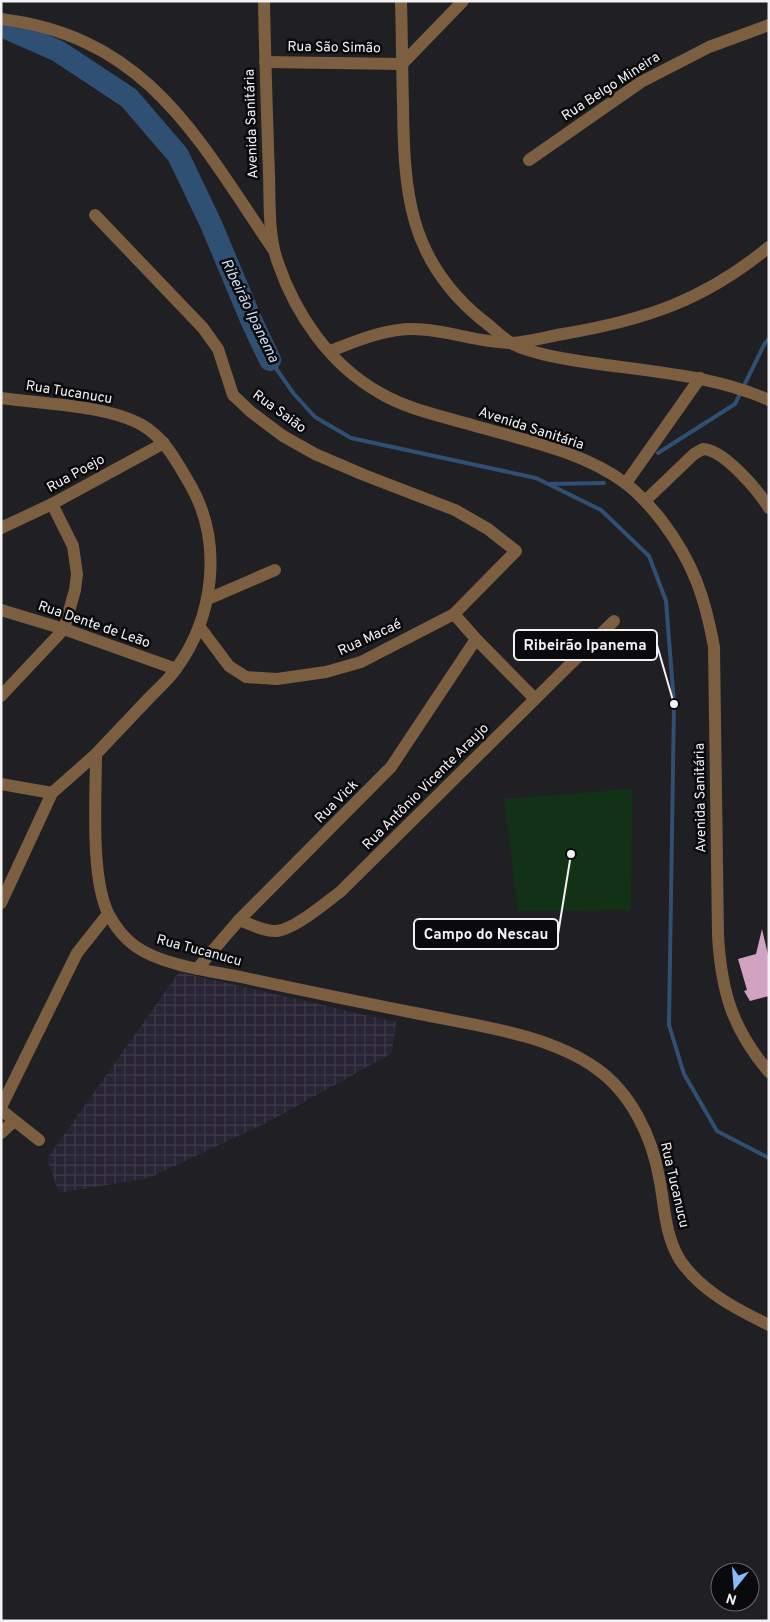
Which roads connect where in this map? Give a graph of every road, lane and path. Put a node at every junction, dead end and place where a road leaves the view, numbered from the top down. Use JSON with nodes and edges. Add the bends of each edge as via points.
{"nodes":[{"id":1,"x":264,"y":1,"type":"edge"},
{"id":2,"x":401,"y":1,"type":"edge"},
{"id":3,"x":463,"y":1,"type":"edge"},
{"id":4,"x":1,"y":19,"type":"edge"},
{"id":5,"x":769,"y":25,"type":"edge"},
{"id":6,"x":265,"y":62,"type":"junction"},
{"id":7,"x":402,"y":64,"type":"junction"},
{"id":8,"x":529,"y":160,"type":"dead end"},
{"id":9,"x":95,"y":216,"type":"dead end"},
{"id":10,"x":769,"y":247,"type":"edge"},
{"id":11,"x":273,"y":249,"type":"junction"},
{"id":12,"x":510,"y":343,"type":"junction"},
{"id":13,"x":330,"y":351,"type":"junction"},
{"id":14,"x":700,"y":378,"type":"junction"},
{"id":15,"x":1,"y":398,"type":"edge"},
{"id":16,"x":769,"y":400,"type":"edge"},
{"id":17,"x":164,"y":443,"type":"junction"},
{"id":18,"x":626,"y":483,"type":"junction"},
{"id":19,"x":646,"y":500,"type":"junction"},
{"id":20,"x":52,"y":504,"type":"junction"},
{"id":21,"x":769,"y":508,"type":"edge"},
{"id":22,"x":1,"y":528,"type":"edge"},
{"id":23,"x":516,"y":551,"type":"joint"},
{"id":24,"x":275,"y":570,"type":"dead end"},
{"id":25,"x":208,"y":599,"type":"junction"},
{"id":26,"x":1,"y":610,"type":"edge"},
{"id":27,"x":454,"y":614,"type":"junction"},
{"id":28,"x":614,"y":621,"type":"dead end"},
{"id":29,"x":199,"y":626,"type":"junction"},
{"id":30,"x":64,"y":629,"type":"junction"},
{"id":31,"x":476,"y":639,"type":"junction"},
{"id":32,"x":176,"y":669,"type":"junction"},
{"id":33,"x":1,"y":696,"type":"edge"},
{"id":34,"x":535,"y":699,"type":"junction"},
{"id":35,"x":96,"y":754,"type":"junction"},
{"id":36,"x":1,"y":784,"type":"edge"},
{"id":37,"x":52,"y":794,"type":"junction"},
{"id":38,"x":1,"y":903,"type":"edge"},
{"id":39,"x":108,"y":914,"type":"junction"},
{"id":40,"x":239,"y":920,"type":"junction"},
{"id":41,"x":197,"y":968,"type":"junction"},
{"id":42,"x":769,"y":1072,"type":"edge"},
{"id":43,"x":1,"y":1109,"type":"edge"},
{"id":44,"x":14,"y":1122,"type":"junction"},
{"id":45,"x":1,"y":1133,"type":"edge"},
{"id":46,"x":39,"y":1140,"type":"dead end"},
{"id":47,"x":769,"y":1325,"type":"edge"}],
"edges":[{"from":1,"to":6,"type":"street","name":"Avenida Sanitária"},
{"from":2,"to":7,"type":"street"},
{"from":3,"to":7,"type":"street"},
{"from":4,"to":11,"type":"street","via":[[27,22],[70,36],[111,56],[143,78],[186,123]]},
{"from":5,"to":8,"type":"street","name":"Rua Belgo Mineira","via":[[709,47],[641,82]]},
{"from":6,"to":7,"type":"street","name":"Rua São Simão"},
{"from":6,"to":11,"type":"street","name":"Avenida Sanitária"},
{"from":7,"to":12,"type":"street","via":[[406,188],[413,220],[441,275],[462,302]]},
{"from":9,"to":23,"type":"street","name":"Rua Saião","via":[[203,328],[220,354],[233,395],[251,412],[283,436],[315,454],[471,519]]},
{"from":10,"to":12,"type":"street","via":[[732,276],[670,308],[608,326]]},
{"from":11,"to":13,"type":"street","name":"Avenida Sanitária","via":[[297,308],[311,331]]},
{"from":12,"to":13,"type":"street","via":[[414,329],[380,333]]},
{"from":12,"to":14,"type":"street","via":[[559,358]]},
{"from":13,"to":18,"type":"street","name":"Avenida Sanitária","via":[[348,370],[381,394],[415,408],[563,452]]},
{"from":14,"to":16,"type":"street"},
{"from":14,"to":18,"type":"street"},
{"from":15,"to":17,"type":"street","name":"Rua Tucanucu","via":[[115,415],[142,425]]},
{"from":17,"to":20,"type":"street","name":"Rua Poejo"},
{"from":17,"to":25,"type":"street","name":"Rua Tucanucu","via":[[196,494],[205,518],[211,552]]},
{"from":18,"to":19,"type":"street","name":"Avenida Sanitária"},
{"from":19,"to":21,"type":"street","via":[[699,450],[713,451],[736,470]]},
{"from":19,"to":42,"type":"street","name":"Avenida Sanitária","via":[[688,559],[709,616],[714,647],[718,935],[722,975],[741,1035]]},
{"from":20,"to":22,"type":"street","name":"Rua Poejo"},
{"from":20,"to":30,"type":"street","via":[[69,536],[76,558],[75,590]]},
{"from":23,"to":27,"type":"street","name":"Rua Macaé"},
{"from":24,"to":25,"type":"street"},
{"from":25,"to":29,"type":"street","name":"Rua Tucanucu"},
{"from":26,"to":30,"type":"street","name":"Rua Dente de Leão"},
{"from":27,"to":29,"type":"street","name":"Rua Macaé","via":[[352,665],[277,679],[253,678],[234,671]]},
{"from":27,"to":31,"type":"street"},
{"from":28,"to":34,"type":"street","name":"Rua Antônio Vicente Araujo"},
{"from":29,"to":32,"type":"street","name":"Rua Tucanucu"},
{"from":30,"to":32,"type":"street","name":"Rua Dente de Leão"},
{"from":30,"to":33,"type":"street"},
{"from":31,"to":34,"type":"street"},
{"from":31,"to":40,"type":"street","name":"Rua Vick","via":[[391,767]]},
{"from":32,"to":35,"type":"street","name":"Rua Tucanucu"},
{"from":34,"to":40,"type":"street","name":"Rua Antônio Vicente Araujo","via":[[363,872],[326,903],[278,931]]},
{"from":35,"to":37,"type":"street"},
{"from":35,"to":39,"type":"street","name":"Rua Tucanucu","via":[[98,882]]},
{"from":36,"to":37,"type":"street"},
{"from":37,"to":38,"type":"street"},
{"from":39,"to":41,"type":"street","name":"Rua Tucanucu","via":[[135,946]]},
{"from":39,"to":43,"type":"street","via":[[77,953]]},
{"from":40,"to":41,"type":"street","name":"Rua Vick"},
{"from":41,"to":47,"type":"street","name":"Rua Tucanucu","via":[[486,1027],[577,1057],[614,1083],[642,1126],[659,1176],[665,1221],[679,1257],[691,1274],[709,1290]]},
{"from":43,"to":44,"type":"street"},
{"from":44,"to":45,"type":"street"},
{"from":44,"to":46,"type":"street"}]}
